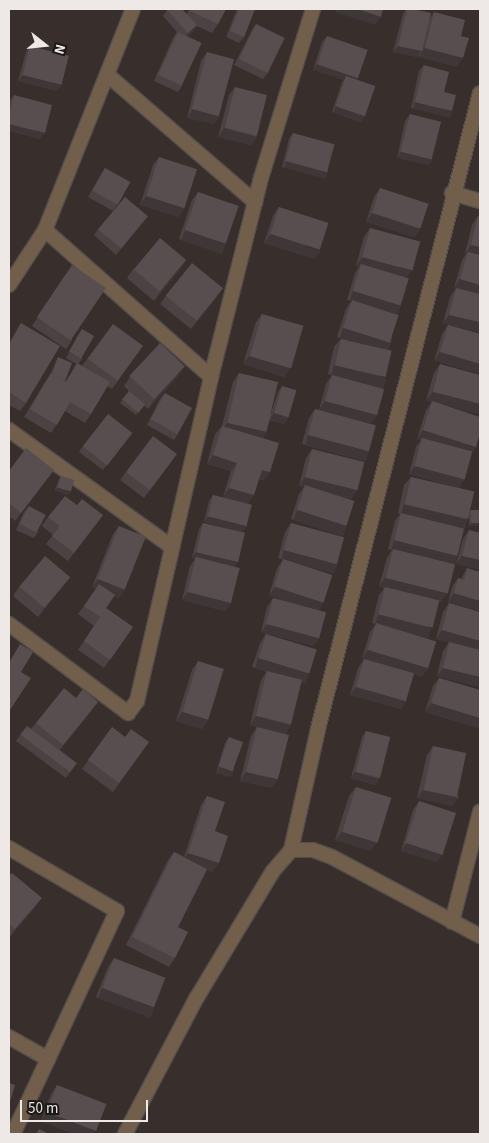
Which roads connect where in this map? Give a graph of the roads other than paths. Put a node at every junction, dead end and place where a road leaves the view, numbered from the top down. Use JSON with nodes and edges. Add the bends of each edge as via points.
{"nodes":[{"id":1,"x":133,"y":9,"type":"edge"},
{"id":2,"x":313,"y":9,"type":"edge"},
{"id":3,"x":109,"y":76,"type":"junction"},
{"id":4,"x":480,"y":92,"type":"edge"},
{"id":5,"x":452,"y":193,"type":"junction"},
{"id":6,"x":480,"y":201,"type":"edge"},
{"id":7,"x":255,"y":202,"type":"junction"},
{"id":8,"x":45,"y":230,"type":"junction"},
{"id":9,"x":9,"y":285,"type":"edge"},
{"id":10,"x":211,"y":377,"type":"junction"},
{"id":11,"x":9,"y":430,"type":"edge"},
{"id":12,"x":172,"y":547,"type":"junction"},
{"id":13,"x":9,"y":624,"type":"edge"},
{"id":14,"x":480,"y":812,"type":"edge"},
{"id":15,"x":9,"y":848,"type":"edge"},
{"id":16,"x":291,"y":850,"type":"junction"},
{"id":17,"x":452,"y":922,"type":"junction"},
{"id":18,"x":480,"y":936,"type":"edge"},
{"id":19,"x":9,"y":1037,"type":"edge"},
{"id":20,"x":48,"y":1059,"type":"junction"},
{"id":21,"x":13,"y":1134,"type":"edge"},
{"id":22,"x":125,"y":1134,"type":"edge"}],
"edges":[{"from":1,"to":3,"type":"street"},
{"from":2,"to":7,"type":"street"},
{"from":3,"to":7,"type":"street"},
{"from":3,"to":8,"type":"street"},
{"from":4,"to":5,"type":"street"},
{"from":5,"to":6,"type":"street"},
{"from":5,"to":16,"type":"street","via":[[318,729]]},
{"from":7,"to":10,"type":"street"},
{"from":8,"to":9,"type":"street"},
{"from":8,"to":10,"type":"street"},
{"from":10,"to":12,"type":"street"},
{"from":11,"to":12,"type":"street"},
{"from":12,"to":13,"type":"street","via":[[137,701],[128,713]]},
{"from":14,"to":17,"type":"street"},
{"from":15,"to":20,"type":"street","via":[[117,911]]},
{"from":16,"to":17,"type":"street","via":[[313,850],[332,858]]},
{"from":16,"to":22,"type":"street","via":[[273,871],[196,999]]},
{"from":17,"to":18,"type":"street"},
{"from":19,"to":20,"type":"street"},
{"from":20,"to":21,"type":"street"}]}
